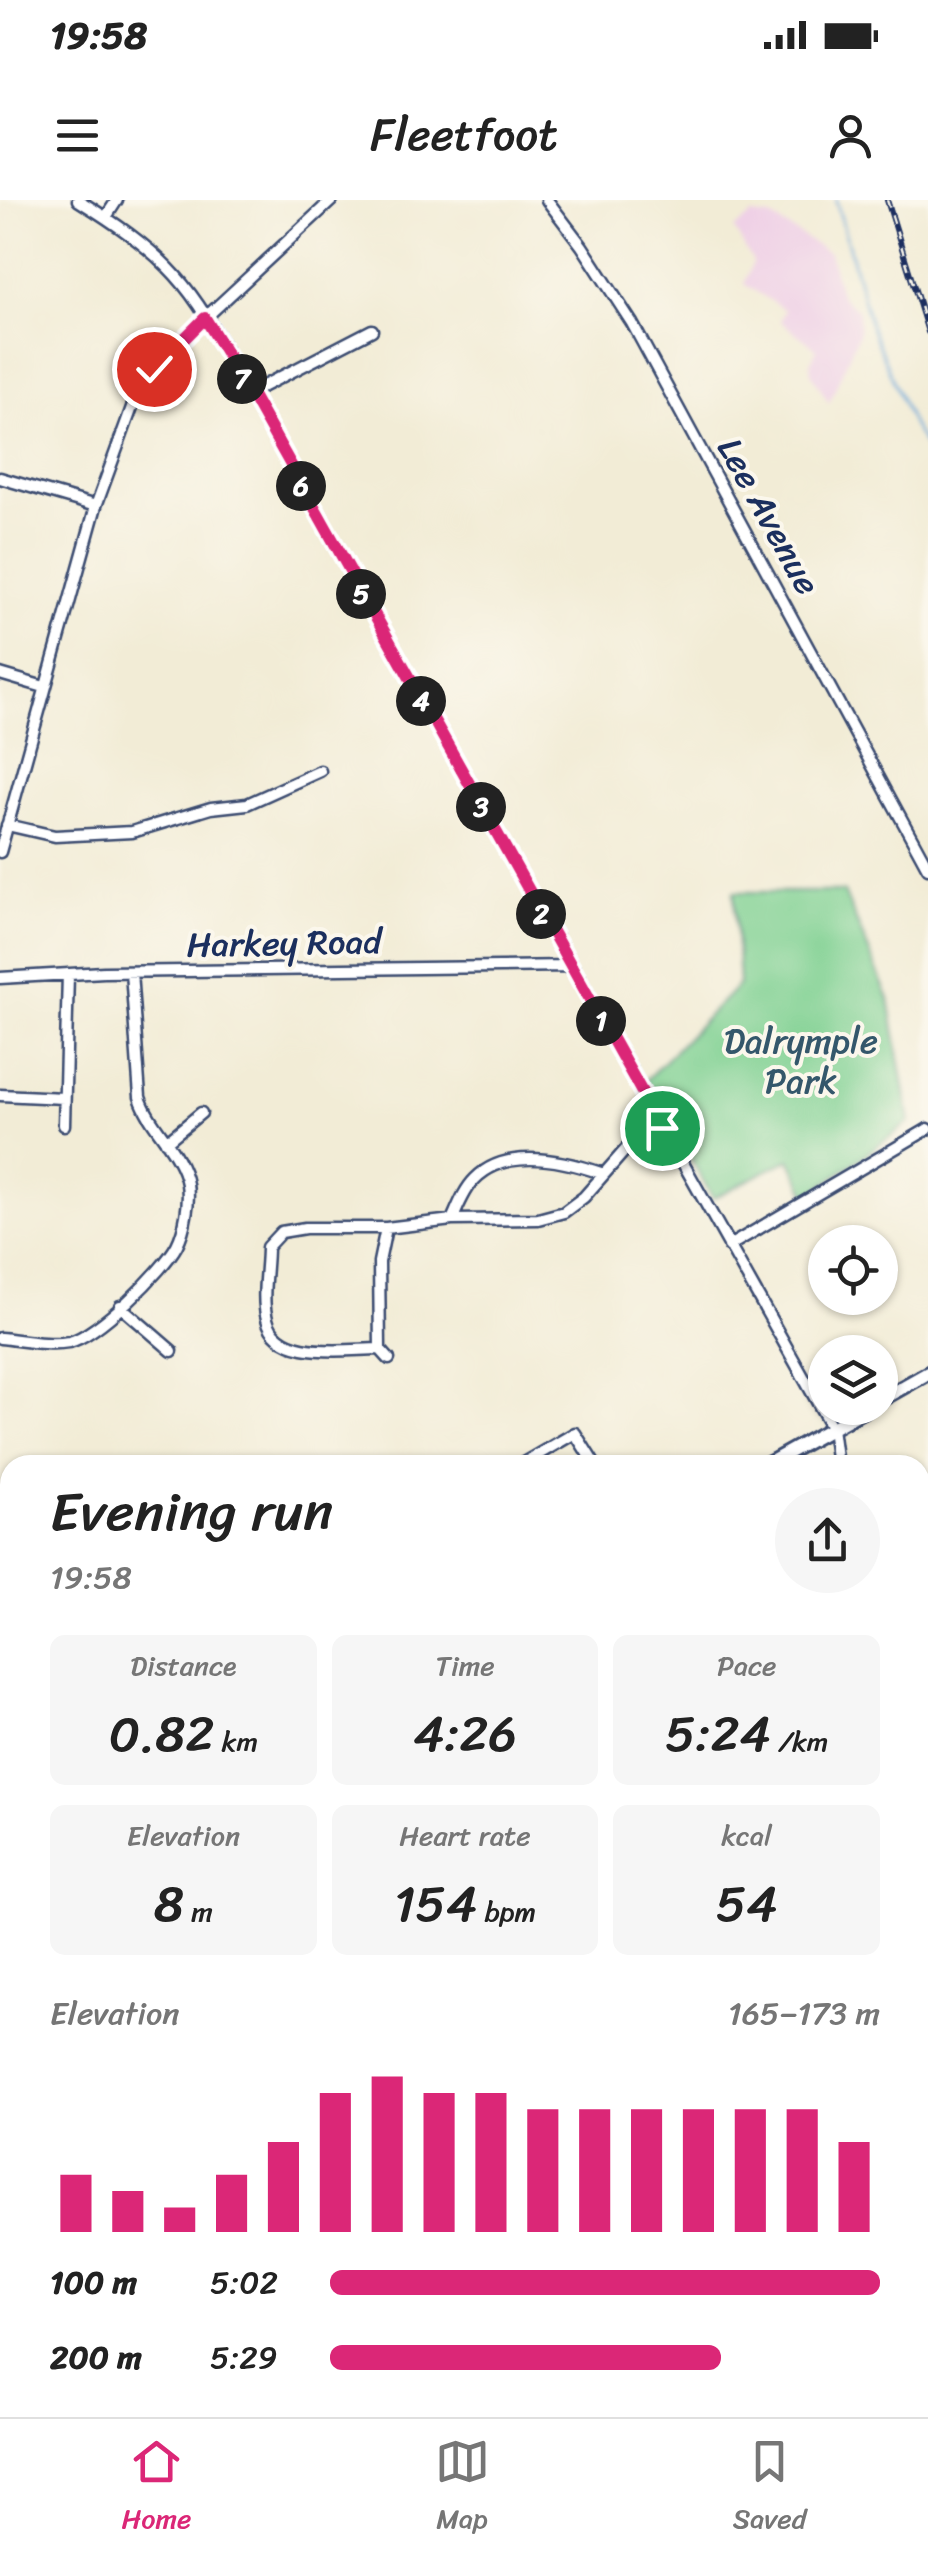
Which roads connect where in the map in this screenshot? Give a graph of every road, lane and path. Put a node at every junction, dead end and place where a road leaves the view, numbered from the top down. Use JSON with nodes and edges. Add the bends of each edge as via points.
{"nodes":[{"id":1,"x":78,"y":200,"type":"edge"},
{"id":2,"x":117,"y":200,"type":"edge"},
{"id":3,"x":332,"y":200,"type":"edge"},
{"id":4,"x":547,"y":200,"type":"edge"},
{"id":5,"x":106,"y":217,"type":"junction"},
{"id":6,"x":205,"y":318,"type":"junction"},
{"id":7,"x":372,"y":330,"type":"dead end"},
{"id":8,"x":250,"y":392,"type":"junction"},
{"id":9,"x":0,"y":478,"type":"edge"},
{"id":10,"x":96,"y":506,"type":"junction"},
{"id":11,"x":0,"y":674,"type":"edge"},
{"id":12,"x":44,"y":687,"type":"junction"},
{"id":13,"x":320,"y":771,"type":"dead end"},
{"id":14,"x":7,"y":825,"type":"junction"},
{"id":15,"x":0,"y":852,"type":"edge"},
{"id":16,"x":928,"y":868,"type":"edge"},
{"id":17,"x":570,"y":966,"type":"junction"},
{"id":18,"x":131,"y":972,"type":"junction"},
{"id":19,"x":68,"y":974,"type":"junction"},
{"id":20,"x":0,"y":978,"type":"edge"},
{"id":21,"x":0,"y":1096,"type":"edge"},
{"id":22,"x":64,"y":1098,"type":"junction"},
{"id":23,"x":202,"y":1113,"type":"dead end"},
{"id":24,"x":64,"y":1125,"type":"dead end"},
{"id":25,"x":662,"y":1128,"type":"junction"},
{"id":26,"x":928,"y":1130,"type":"edge"},
{"id":27,"x":166,"y":1142,"type":"junction"},
{"id":28,"x":604,"y":1174,"type":"junction"},
{"id":29,"x":452,"y":1220,"type":"junction"},
{"id":30,"x":386,"y":1228,"type":"junction"},
{"id":31,"x":729,"y":1246,"type":"junction"},
{"id":32,"x":120,"y":1306,"type":"junction"},
{"id":33,"x":0,"y":1338,"type":"edge"},
{"id":34,"x":380,"y":1349,"type":"junction"},
{"id":35,"x":172,"y":1351,"type":"dead end"},
{"id":36,"x":389,"y":1359,"type":"dead end"},
{"id":37,"x":928,"y":1373,"type":"edge"},
{"id":38,"x":898,"y":1390,"type":"edge"},
{"id":39,"x":837,"y":1425,"type":"edge"},
{"id":40,"x":832,"y":1428,"type":"junction"},
{"id":41,"x":537,"y":1455,"type":"edge"},
{"id":42,"x":589,"y":1455,"type":"edge"},
{"id":43,"x":784,"y":1455,"type":"edge"},
{"id":44,"x":836,"y":1455,"type":"edge"}],
"edges":[{"from":1,"to":5,"type":"street"},
{"from":2,"to":5,"type":"street"},
{"from":3,"to":6,"type":"street"},
{"from":4,"to":16,"type":"street","name":"Lee Avenue","via":[[632,323]]},
{"from":5,"to":6,"type":"street","via":[[159,258]]},
{"from":6,"to":8,"type":"street"},
{"from":6,"to":10,"type":"street","via":[[135,398]]},
{"from":7,"to":8,"type":"street"},
{"from":8,"to":17,"type":"street"},
{"from":9,"to":10,"type":"street"},
{"from":10,"to":12,"type":"street"},
{"from":11,"to":12,"type":"street"},
{"from":12,"to":14,"type":"street"},
{"from":13,"to":14,"type":"street","via":[[247,804],[132,832],[55,836]]},
{"from":14,"to":15,"type":"street"},
{"from":17,"to":18,"type":"street","name":"Harkey Road"},
{"from":17,"to":25,"type":"street"},
{"from":18,"to":19,"type":"street","name":"Harkey Road"},
{"from":18,"to":27,"type":"street","via":[[140,1096]]},
{"from":19,"to":20,"type":"street","name":"Harkey Road"},
{"from":19,"to":22,"type":"street"},
{"from":21,"to":22,"type":"street"},
{"from":22,"to":24,"type":"street"},
{"from":23,"to":27,"type":"street"},
{"from":25,"to":28,"type":"street","via":[[627,1148]]},
{"from":25,"to":31,"type":"street"},
{"from":26,"to":31,"type":"street"},
{"from":27,"to":32,"type":"street","via":[[186,1183],[181,1234],[169,1258]]},
{"from":28,"to":29,"type":"street","via":[[564,1212],[538,1219]]},
{"from":28,"to":29,"type":"street","via":[[569,1162],[508,1162],[475,1178]]},
{"from":29,"to":30,"type":"street"},
{"from":30,"to":34,"type":"street"},
{"from":30,"to":34,"type":"street","via":[[305,1228],[281,1232],[267,1247],[266,1316],[274,1337],[292,1348]]},
{"from":31,"to":40,"type":"street"},
{"from":32,"to":33,"type":"street","via":[[68,1342]]},
{"from":32,"to":35,"type":"street"},
{"from":34,"to":36,"type":"street"},
{"from":37,"to":38,"type":"main road"},
{"from":39,"to":40,"type":"main road"},
{"from":40,"to":43,"type":"main road"},
{"from":40,"to":44,"type":"street"},
{"from":41,"to":42,"type":"street","via":[[575,1432]]}]}
